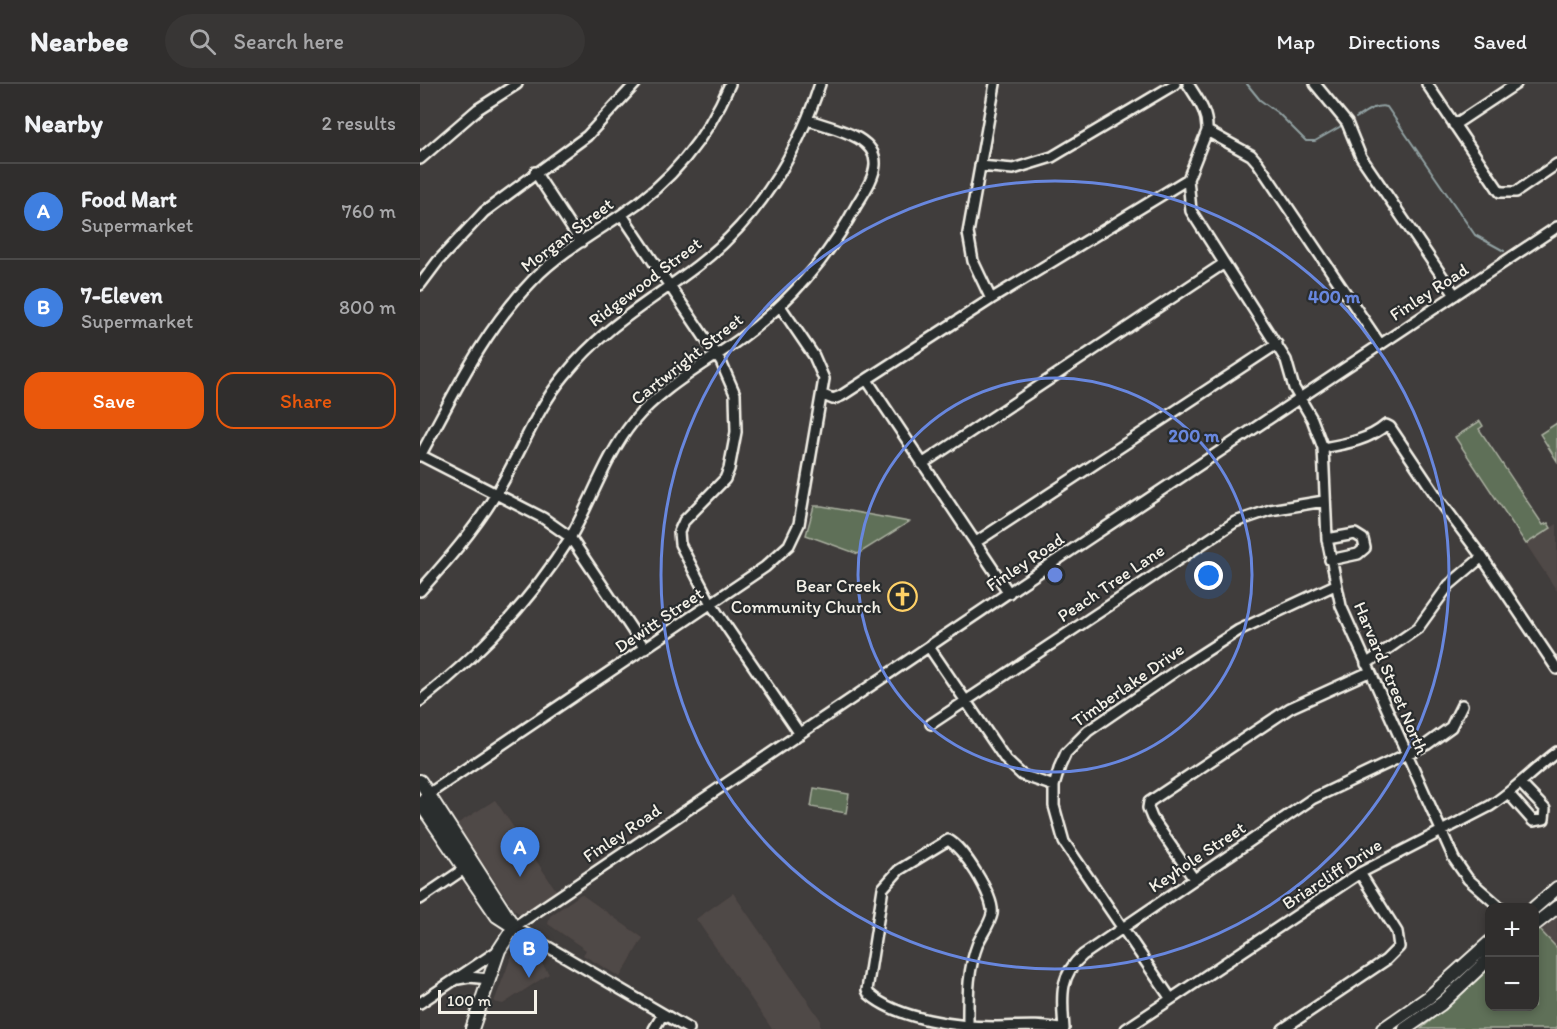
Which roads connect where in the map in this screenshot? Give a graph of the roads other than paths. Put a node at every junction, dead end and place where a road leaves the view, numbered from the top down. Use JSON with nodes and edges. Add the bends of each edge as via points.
{"nodes":[{"id":1,"x":517,"y":84,"type":"edge"},
{"id":2,"x":635,"y":84,"type":"edge"},
{"id":3,"x":730,"y":84,"type":"edge"},
{"id":4,"x":820,"y":84,"type":"edge"},
{"id":5,"x":995,"y":84,"type":"edge"},
{"id":6,"x":1174,"y":84,"type":"edge"},
{"id":7,"x":1188,"y":84,"type":"edge"},
{"id":8,"x":1427,"y":84,"type":"edge"},
{"id":9,"x":1516,"y":84,"type":"edge"},
{"id":10,"x":1321,"y":85,"type":"edge"},
{"id":11,"x":809,"y":120,"type":"junction"},
{"id":12,"x":1454,"y":125,"type":"junction"},
{"id":13,"x":1207,"y":131,"type":"junction"},
{"id":14,"x":420,"y":159,"type":"edge"},
{"id":15,"x":1557,"y":164,"type":"edge"},
{"id":16,"x":980,"y":166,"type":"junction"},
{"id":17,"x":535,"y":172,"type":"junction"},
{"id":18,"x":1188,"y":179,"type":"junction"},
{"id":19,"x":622,"y":215,"type":"junction"},
{"id":20,"x":1557,"y":227,"type":"edge"},
{"id":21,"x":581,"y":242,"type":"junction"},
{"id":22,"x":1223,"y":264,"type":"junction"},
{"id":23,"x":420,"y":285,"type":"edge"},
{"id":24,"x":669,"y":285,"type":"junction"},
{"id":25,"x":1455,"y":295,"type":"junction"},
{"id":26,"x":991,"y":299,"type":"junction"},
{"id":27,"x":780,"y":306,"type":"junction"},
{"id":28,"x":1277,"y":344,"type":"junction"},
{"id":29,"x":1380,"y":344,"type":"junction"},
{"id":30,"x":717,"y":356,"type":"junction"},
{"id":31,"x":867,"y":380,"type":"junction"},
{"id":32,"x":823,"y":395,"type":"junction"},
{"id":33,"x":1300,"y":398,"type":"junction"},
{"id":34,"x":1323,"y":448,"type":"junction"},
{"id":35,"x":420,"y":456,"type":"edge"},
{"id":36,"x":922,"y":464,"type":"junction"},
{"id":37,"x":496,"y":495,"type":"junction"},
{"id":38,"x":1324,"y":501,"type":"junction"},
{"id":39,"x":570,"y":537,"type":"junction"},
{"id":40,"x":1327,"y":539,"type":"junction"},
{"id":41,"x":976,"y":542,"type":"junction"},
{"id":42,"x":1482,"y":557,"type":"junction"},
{"id":43,"x":1330,"y":560,"type":"junction"},
{"id":44,"x":1335,"y":585,"type":"junction"},
{"id":45,"x":420,"y":591,"type":"edge"},
{"id":46,"x":1009,"y":593,"type":"junction"},
{"id":47,"x":711,"y":604,"type":"junction"},
{"id":48,"x":929,"y":647,"type":"junction"},
{"id":49,"x":645,"y":650,"type":"junction"},
{"id":50,"x":1368,"y":668,"type":"junction"},
{"id":51,"x":1557,"y":669,"type":"edge"},
{"id":52,"x":965,"y":700,"type":"junction"},
{"id":53,"x":420,"y":701,"type":"edge"},
{"id":54,"x":1462,"y":705,"type":"dead end"},
{"id":55,"x":931,"y":724,"type":"dead end"},
{"id":56,"x":800,"y":734,"type":"junction"},
{"id":57,"x":1557,"y":752,"type":"edge"},
{"id":58,"x":1406,"y":755,"type":"junction"},
{"id":59,"x":420,"y":782,"type":"edge"},
{"id":60,"x":1520,"y":783,"type":"junction"},
{"id":61,"x":1054,"y":786,"type":"junction"},
{"id":62,"x":1509,"y":794,"type":"junction"},
{"id":63,"x":423,"y":799,"type":"edge"},
{"id":64,"x":1440,"y":833,"type":"junction"},
{"id":65,"x":469,"y":866,"type":"junction"},
{"id":66,"x":1360,"y":873,"type":"junction"},
{"id":67,"x":1194,"y":879,"type":"junction"},
{"id":68,"x":1557,"y":888,"type":"edge"},
{"id":69,"x":420,"y":899,"type":"edge"},
{"id":70,"x":1496,"y":903,"type":"edge"},
{"id":71,"x":1539,"y":904,"type":"edge"},
{"id":72,"x":1557,"y":907,"type":"edge"},
{"id":73,"x":1539,"y":921,"type":"edge"},
{"id":74,"x":514,"y":927,"type":"junction"},
{"id":75,"x":1123,"y":927,"type":"junction"},
{"id":76,"x":1485,"y":947,"type":"edge"},
{"id":77,"x":499,"y":950,"type":"junction"},
{"id":78,"x":1485,"y":963,"type":"edge"},
{"id":79,"x":464,"y":973,"type":"junction"},
{"id":80,"x":486,"y":978,"type":"junction"},
{"id":81,"x":453,"y":980,"type":"junction"},
{"id":82,"x":1171,"y":999,"type":"junction"},
{"id":83,"x":420,"y":1003,"type":"edge"},
{"id":84,"x":663,"y":1014,"type":"junction"},
{"id":85,"x":968,"y":1026,"type":"junction"},
{"id":86,"x":472,"y":1029,"type":"edge"},
{"id":87,"x":654,"y":1029,"type":"edge"},
{"id":88,"x":689,"y":1029,"type":"edge"},
{"id":89,"x":1062,"y":1029,"type":"edge"},
{"id":90,"x":1126,"y":1029,"type":"edge"},
{"id":91,"x":1283,"y":1029,"type":"edge"},
{"id":92,"x":1383,"y":1029,"type":"edge"},
{"id":93,"x":1405,"y":1029,"type":"edge"}],
"edges":[{"from":1,"to":14,"type":"street","via":[[478,110]]},
{"from":2,"to":17,"type":"street","via":[[587,136]]},
{"from":3,"to":19,"type":"street","name":"Morgan Street","via":[[715,116],[690,153],[655,189]]},
{"from":4,"to":11,"type":"street","name":"Ridgewood Street"},
{"from":5,"to":16,"type":"street"},
{"from":6,"to":16,"type":"street","via":[[1052,157],[1013,169]]},
{"from":7,"to":13,"type":"street","via":[[1204,109]]},
{"from":8,"to":12,"type":"street"},
{"from":9,"to":12,"type":"street"},
{"from":10,"to":25,"type":"street","via":[[1347,123],[1361,157]]},
{"from":11,"to":24,"type":"street","name":"Ridgewood Street","via":[[779,175],[740,226]]},
{"from":11,"to":27,"type":"street","name":"Cartwright Street","via":[[862,140],[875,164],[849,220]]},
{"from":12,"to":15,"type":"street","via":[[1500,192],[1516,192]]},
{"from":13,"to":18,"type":"street","name":"Harvard Street North"},
{"from":13,"to":29,"type":"street","via":[[1251,155],[1258,163]]},
{"from":16,"to":26,"type":"street","via":[[968,233],[973,261]]},
{"from":17,"to":21,"type":"street"},
{"from":17,"to":23,"type":"street","via":[[484,212]]},
{"from":18,"to":22,"type":"street","name":"Harvard Street North","via":[[1191,211]]},
{"from":18,"to":26,"type":"street"},
{"from":19,"to":21,"type":"street","name":"Morgan Street"},
{"from":19,"to":24,"type":"street"},
{"from":20,"to":25,"type":"street","name":"Finley Road"},
{"from":21,"to":35,"type":"street","name":"Morgan Street","via":[[533,279],[505,312],[472,358]]},
{"from":22,"to":28,"type":"street","name":"Harvard Street North"},
{"from":22,"to":36,"type":"street"},
{"from":24,"to":30,"type":"street"},
{"from":24,"to":37,"type":"street","name":"Ridgewood Street","via":[[619,320],[576,360],[546,397]]},
{"from":25,"to":29,"type":"street","name":"Finley Road"},
{"from":26,"to":31,"type":"street"},
{"from":27,"to":30,"type":"street","name":"Cartwright Street"},
{"from":27,"to":32,"type":"street","name":"Dewitt Street","via":[[822,368]]},
{"from":28,"to":33,"type":"street","name":"Harvard Street North"},
{"from":28,"to":41,"type":"street"},
{"from":29,"to":33,"type":"street","name":"Finley Road"},
{"from":30,"to":39,"type":"street","name":"Cartwright Street","via":[[651,403],[633,423],[615,449]]},
{"from":30,"to":47,"type":"street","via":[[735,394],[732,458],[725,479],[684,521],[679,539]]},
{"from":31,"to":32,"type":"street","via":[[833,399]]},
{"from":31,"to":36,"type":"street"},
{"from":32,"to":47,"type":"street","name":"Dewitt Street","via":[[795,535],[765,567]]},
{"from":33,"to":34,"type":"street","name":"Harvard Street North"},
{"from":33,"to":46,"type":"street","name":"Finley Road"},
{"from":34,"to":38,"type":"street","name":"Harvard Street North"},
{"from":34,"to":42,"type":"street","via":[[1347,444],[1386,425],[1390,427]]},
{"from":35,"to":37,"type":"street"},
{"from":36,"to":41,"type":"street"},
{"from":37,"to":39,"type":"street","via":[[543,518]]},
{"from":37,"to":45,"type":"street","name":"Ridgewood Street"},
{"from":38,"to":40,"type":"street","name":"Harvard Street North"},
{"from":38,"to":52,"type":"street","name":"Peach Tree Lane","via":[[1269,510],[1235,522]]},
{"from":39,"to":49,"type":"street"},
{"from":39,"to":53,"type":"street","name":"Cartwright Street","via":[[503,626]]},
{"from":40,"to":43,"type":"street","name":"Harvard Street North"},
{"from":40,"to":43,"type":"street","via":[[1355,534],[1363,539],[1365,548],[1358,554]]},
{"from":41,"to":46,"type":"street"},
{"from":42,"to":50,"type":"street","via":[[1449,585],[1418,628]]},
{"from":42,"to":51,"type":"street"},
{"from":43,"to":44,"type":"street","name":"Harvard Street North"},
{"from":44,"to":50,"type":"street","name":"Harvard Street North","via":[[1349,629]]},
{"from":44,"to":61,"type":"street","name":"Timberlake Drive","via":[[1239,630],[1088,730],[1066,753]]},
{"from":46,"to":48,"type":"street","name":"Finley Road"},
{"from":47,"to":49,"type":"street","name":"Dewitt Street"},
{"from":47,"to":56,"type":"street"},
{"from":48,"to":52,"type":"street"},
{"from":48,"to":56,"type":"street","name":"Finley Road"},
{"from":49,"to":63,"type":"street","name":"Dewitt Street"},
{"from":50,"to":58,"type":"street","name":"Harvard Street North"},
{"from":50,"to":67,"type":"street","via":[[1290,708],[1149,802],[1152,818]]},
{"from":52,"to":55,"type":"street","name":"Peach Tree Lane"},
{"from":52,"to":61,"type":"street","via":[[1006,760],[1022,775]]},
{"from":54,"to":58,"type":"street","name":"Keyhole Street","via":[[1451,726]]},
{"from":56,"to":74,"type":"street","name":"Finley Road"},
{"from":57,"to":60,"type":"street","name":"Briarcliff Drive"},
{"from":58,"to":64,"type":"street","name":"Harvard Street North"},
{"from":58,"to":67,"type":"street","name":"Keyhole Street","via":[[1312,799]]},
{"from":59,"to":63,"type":"main road"},
{"from":60,"to":62,"type":"street","name":"Briarcliff Drive"},
{"from":60,"to":62,"type":"street","via":[[1545,809],[1544,819],[1533,821]]},
{"from":61,"to":75,"type":"street","name":"Timberlake Drive","via":[[1056,819],[1064,842]]},
{"from":62,"to":64,"type":"street","name":"Briarcliff Drive"},
{"from":63,"to":65,"type":"main road"},
{"from":64,"to":66,"type":"street","name":"Briarcliff Drive","via":[[1397,851]]},
{"from":64,"to":70,"type":"street","name":"Harvard Street North","via":[[1461,871]]},
{"from":65,"to":69,"type":"street"},
{"from":65,"to":74,"type":"main road","via":[[497,916]]},
{"from":66,"to":82,"type":"street","name":"Briarcliff Drive"},
{"from":66,"to":91,"type":"street","via":[[1397,932],[1399,947],[1386,960]]},
{"from":67,"to":75,"type":"street","name":"Keyhole Street"},
{"from":68,"to":71,"type":"main road"},
{"from":72,"to":73,"type":"main road"},
{"from":74,"to":77,"type":"main road"},
{"from":74,"to":84,"type":"street"},
{"from":75,"to":82,"type":"street","name":"Timberlake Drive"},
{"from":75,"to":89,"type":"street","name":"Keyhole Street","via":[[1070,968],[1062,992]]},
{"from":76,"to":92,"type":"main road","via":[[1429,997]]},
{"from":77,"to":79,"type":"street"},
{"from":77,"to":80,"type":"main road"},
{"from":78,"to":93,"type":"main road","via":[[1441,1004]]},
{"from":79,"to":80,"type":"street"},
{"from":79,"to":81,"type":"street"},
{"from":80,"to":81,"type":"street"},
{"from":80,"to":86,"type":"main road"},
{"from":81,"to":83,"type":"street"},
{"from":82,"to":90,"type":"street","name":"Briarcliff Drive"},
{"from":84,"to":87,"type":"street"},
{"from":84,"to":88,"type":"street"},
{"from":85,"to":85,"type":"street","via":[[967,979],[992,913],[988,894],[959,848],[948,840],[899,870],[884,888],[867,990],[896,1009]]},
{"from":85,"to":89,"type":"street"}]}
